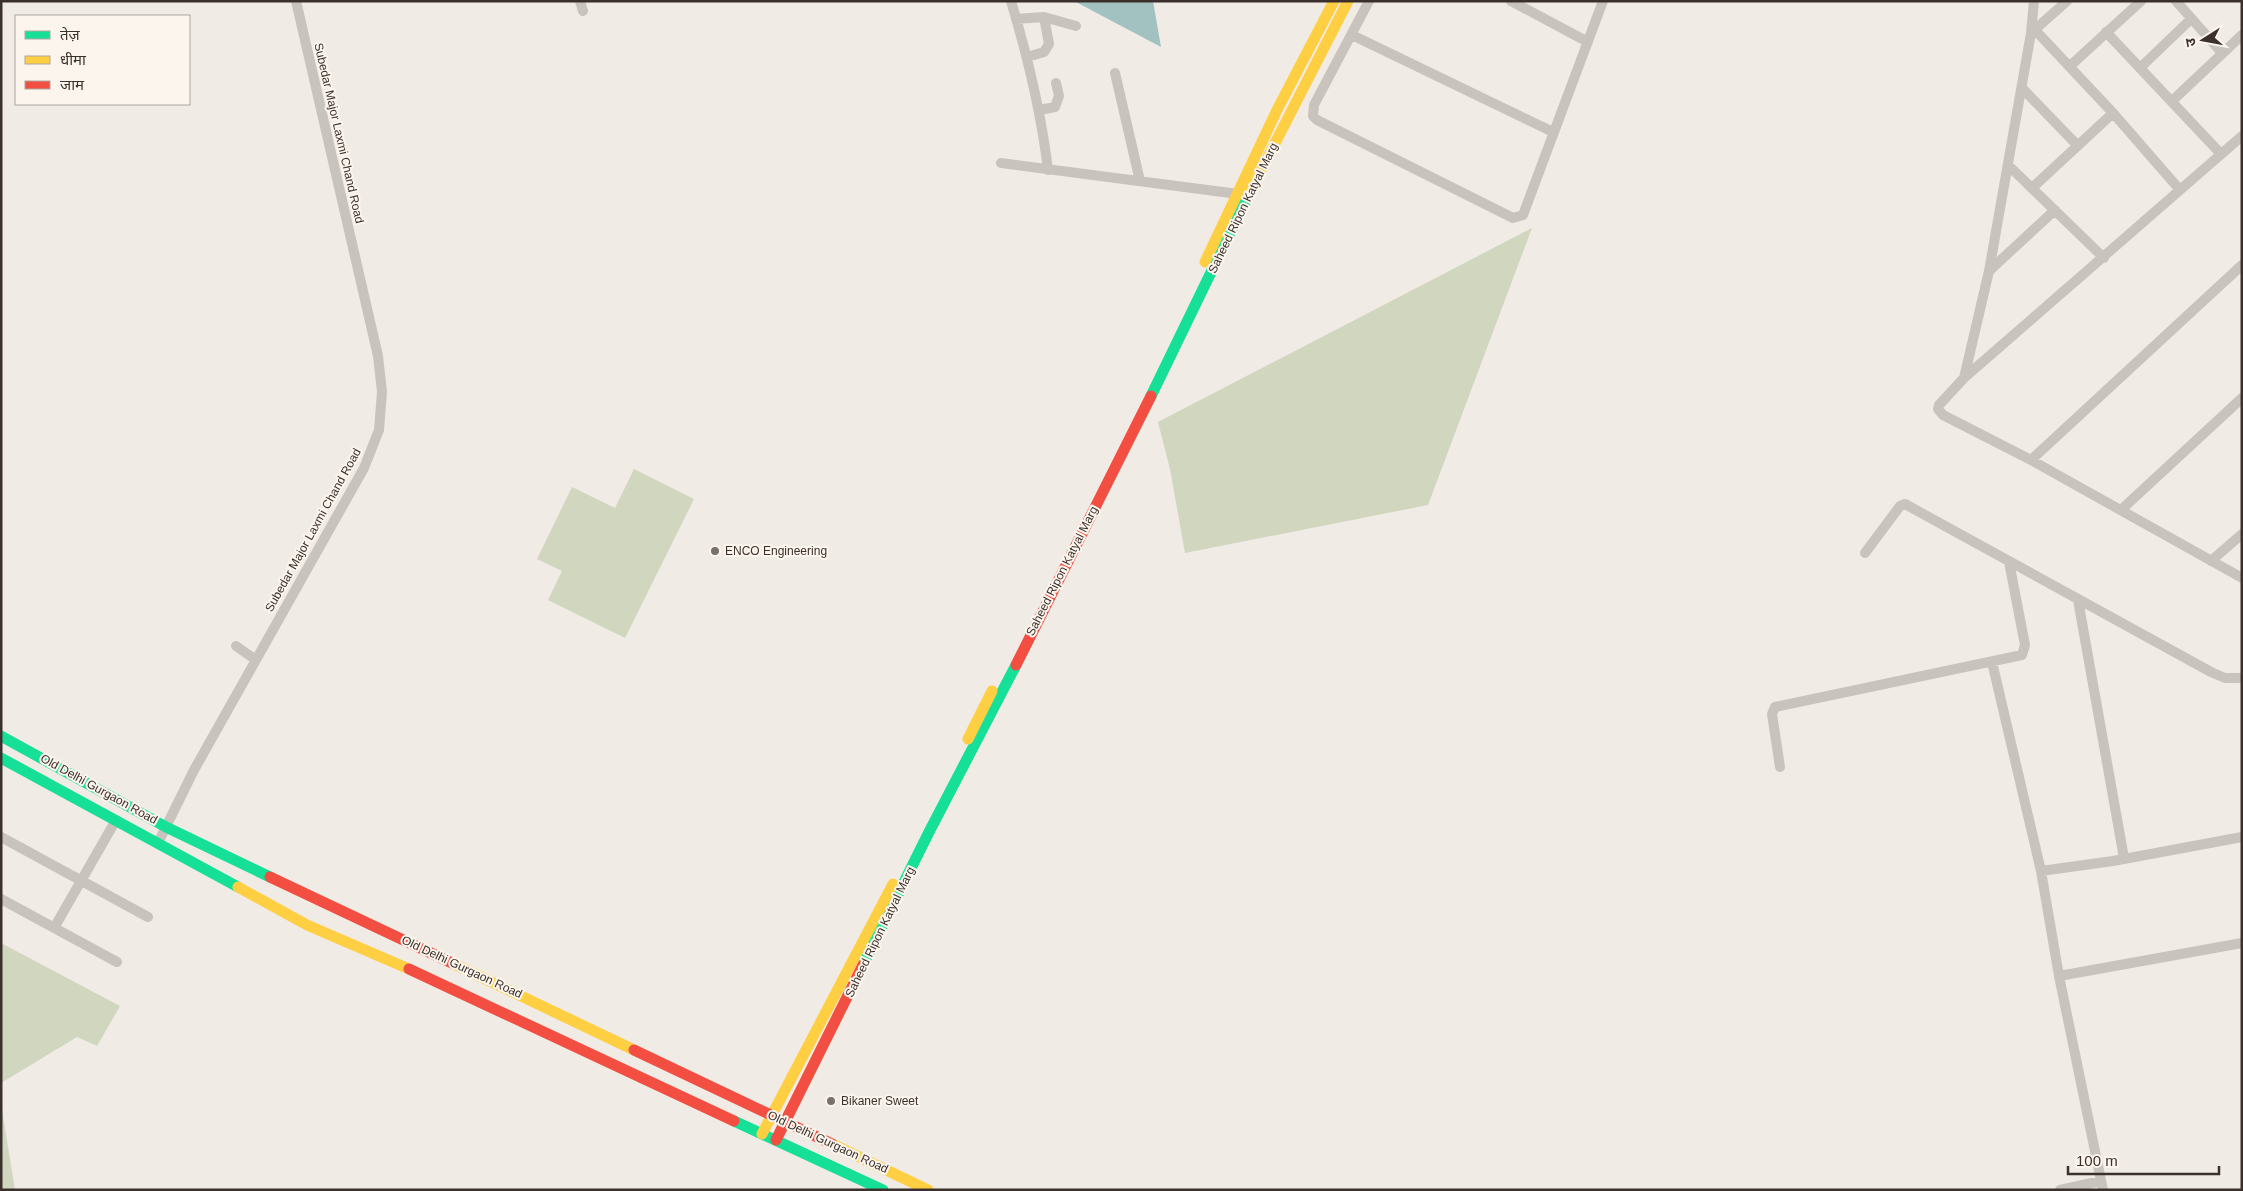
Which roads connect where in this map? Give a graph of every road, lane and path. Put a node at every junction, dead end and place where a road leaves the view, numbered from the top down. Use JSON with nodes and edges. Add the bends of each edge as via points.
{"nodes":[{"id":1,"x":296,"y":1,"type":"edge"},
{"id":2,"x":1011,"y":1,"type":"edge"},
{"id":3,"x":1334,"y":1,"type":"edge"},
{"id":4,"x":1348,"y":1,"type":"edge"},
{"id":5,"x":1369,"y":1,"type":"edge"},
{"id":6,"x":1511,"y":1,"type":"edge"},
{"id":7,"x":1603,"y":1,"type":"edge"},
{"id":8,"x":2034,"y":1,"type":"edge"},
{"id":9,"x":2067,"y":1,"type":"edge"},
{"id":10,"x":2123,"y":1,"type":"edge"},
{"id":11,"x":2141,"y":1,"type":"edge"},
{"id":12,"x":2176,"y":1,"type":"edge"},
{"id":13,"x":2131,"y":10,"type":"junction"},
{"id":14,"x":1044,"y":18,"type":"junction"},
{"id":15,"x":2191,"y":18,"type":"junction"},
{"id":16,"x":1016,"y":19,"type":"junction"},
{"id":17,"x":1076,"y":26,"type":"dead end"},
{"id":18,"x":2033,"y":32,"type":"junction"},
{"id":19,"x":2106,"y":32,"type":"junction"},
{"id":20,"x":1352,"y":35,"type":"junction"},
{"id":21,"x":2242,"y":35,"type":"edge"},
{"id":22,"x":1588,"y":42,"type":"junction"},
{"id":23,"x":2222,"y":53,"type":"junction"},
{"id":24,"x":1027,"y":57,"type":"junction"},
{"id":25,"x":2070,"y":66,"type":"junction"},
{"id":26,"x":2141,"y":67,"type":"junction"},
{"id":27,"x":1115,"y":73,"type":"dead end"},
{"id":28,"x":1056,"y":83,"type":"dead end"},
{"id":29,"x":2022,"y":88,"type":"junction"},
{"id":30,"x":2172,"y":101,"type":"junction"},
{"id":31,"x":1279,"y":107,"type":"junction"},
{"id":32,"x":1040,"y":110,"type":"junction"},
{"id":33,"x":2113,"y":113,"type":"junction"},
{"id":34,"x":1290,"y":114,"type":"junction"},
{"id":35,"x":1553,"y":132,"type":"junction"},
{"id":36,"x":2242,"y":136,"type":"edge"},
{"id":37,"x":2078,"y":146,"type":"junction"},
{"id":38,"x":2221,"y":154,"type":"junction"},
{"id":39,"x":1001,"y":163,"type":"dead end"},
{"id":40,"x":2008,"y":165,"type":"junction"},
{"id":41,"x":1048,"y":170,"type":"junction"},
{"id":42,"x":1140,"y":181,"type":"junction"},
{"id":43,"x":2032,"y":188,"type":"junction"},
{"id":44,"x":2180,"y":190,"type":"junction"},
{"id":45,"x":1238,"y":194,"type":"junction"},
{"id":46,"x":2055,"y":210,"type":"junction"},
{"id":47,"x":2104,"y":258,"type":"junction"},
{"id":48,"x":2242,"y":265,"type":"edge"},
{"id":49,"x":1988,"y":271,"type":"junction"},
{"id":50,"x":1964,"y":378,"type":"junction"},
{"id":51,"x":2242,"y":398,"type":"edge"},
{"id":52,"x":1125,"y":438,"type":"junction"},
{"id":53,"x":2032,"y":460,"type":"junction"},
{"id":54,"x":2121,"y":510,"type":"junction"},
{"id":55,"x":2242,"y":534,"type":"edge"},
{"id":56,"x":1865,"y":553,"type":"dead end"},
{"id":57,"x":2211,"y":561,"type":"junction"},
{"id":58,"x":2009,"y":562,"type":"junction"},
{"id":59,"x":2242,"y":578,"type":"edge"},
{"id":60,"x":2078,"y":600,"type":"junction"},
{"id":61,"x":236,"y":646,"type":"dead end"},
{"id":62,"x":256,"y":660,"type":"junction"},
{"id":63,"x":1992,"y":662,"type":"junction"},
{"id":64,"x":2242,"y":678,"type":"edge"},
{"id":65,"x":1,"y":736,"type":"edge"},
{"id":66,"x":1,"y":758,"type":"edge"},
{"id":67,"x":1780,"y":767,"type":"dead end"},
{"id":68,"x":116,"y":820,"type":"junction"},
{"id":69,"x":166,"y":827,"type":"junction"},
{"id":70,"x":1,"y":836,"type":"edge"},
{"id":71,"x":2242,"y":837,"type":"edge"},
{"id":72,"x":158,"y":843,"type":"junction"},
{"id":73,"x":2124,"y":858,"type":"junction"},
{"id":74,"x":2041,"y":871,"type":"junction"},
{"id":75,"x":81,"y":880,"type":"junction"},
{"id":76,"x":1,"y":899,"type":"edge"},
{"id":77,"x":148,"y":917,"type":"dead end"},
{"id":78,"x":54,"y":928,"type":"junction"},
{"id":79,"x":2242,"y":943,"type":"edge"},
{"id":80,"x":116,"y":962,"type":"dead end"},
{"id":81,"x":2059,"y":976,"type":"junction"},
{"id":82,"x":771,"y":1115,"type":"junction"},
{"id":83,"x":786,"y":1122,"type":"junction"},
{"id":84,"x":762,"y":1134,"type":"junction"},
{"id":85,"x":776,"y":1140,"type":"junction"},
{"id":86,"x":2102,"y":1186,"type":"edge"},
{"id":87,"x":883,"y":1190,"type":"edge"},
{"id":88,"x":928,"y":1190,"type":"edge"},
{"id":89,"x":2060,"y":1190,"type":"edge"}],
"edges":[{"from":1,"to":62,"type":"street","name":"Subedar Major Laxmi Chand Road","via":[[378,356],[382,392],[379,430],[364,468]]},
{"from":2,"to":16,"type":"street"},
{"from":3,"to":31,"type":"street","name":"Saheed Ripon Katyal Marg"},
{"from":4,"to":34,"type":"street","name":"Saheed Ripon Katyal Marg"},
{"from":5,"to":20,"type":"street"},
{"from":6,"to":22,"type":"street"},
{"from":7,"to":22,"type":"street"},
{"from":8,"to":18,"type":"street"},
{"from":9,"to":18,"type":"street"},
{"from":10,"to":13,"type":"street"},
{"from":11,"to":13,"type":"street"},
{"from":12,"to":15,"type":"street"},
{"from":13,"to":19,"type":"street"},
{"from":14,"to":16,"type":"street"},
{"from":14,"to":17,"type":"street"},
{"from":14,"to":24,"type":"street","via":[[1050,44],[1044,52]]},
{"from":15,"to":23,"type":"street"},
{"from":15,"to":26,"type":"street"},
{"from":16,"to":24,"type":"street"},
{"from":18,"to":25,"type":"street"},
{"from":18,"to":29,"type":"street"},
{"from":19,"to":25,"type":"street"},
{"from":19,"to":26,"type":"street"},
{"from":20,"to":35,"type":"street"},
{"from":20,"to":35,"type":"street","via":[[1314,105],[1313,116],[1509,217],[1523,215]]},
{"from":21,"to":23,"type":"street"},
{"from":22,"to":35,"type":"street"},
{"from":23,"to":30,"type":"street"},
{"from":24,"to":32,"type":"street"},
{"from":25,"to":33,"type":"street"},
{"from":26,"to":30,"type":"street"},
{"from":27,"to":42,"type":"street"},
{"from":28,"to":32,"type":"street","via":[[1059,96],[1055,107]]},
{"from":29,"to":37,"type":"street"},
{"from":29,"to":40,"type":"street"},
{"from":30,"to":38,"type":"street"},
{"from":31,"to":34,"type":"street"},
{"from":31,"to":45,"type":"street","name":"Saheed Ripon Katyal Marg"},
{"from":32,"to":41,"type":"street"},
{"from":33,"to":37,"type":"street"},
{"from":33,"to":44,"type":"street"},
{"from":34,"to":52,"type":"street","name":"Saheed Ripon Katyal Marg"},
{"from":36,"to":38,"type":"street"},
{"from":37,"to":43,"type":"street"},
{"from":38,"to":44,"type":"street"},
{"from":39,"to":41,"type":"street"},
{"from":40,"to":43,"type":"street"},
{"from":40,"to":49,"type":"street"},
{"from":41,"to":42,"type":"street"},
{"from":42,"to":45,"type":"street"},
{"from":43,"to":46,"type":"street"},
{"from":44,"to":47,"type":"street"},
{"from":45,"to":52,"type":"street","name":"Saheed Ripon Katyal Marg"},
{"from":46,"to":47,"type":"street"},
{"from":46,"to":49,"type":"street"},
{"from":47,"to":50,"type":"street"},
{"from":48,"to":53,"type":"street"},
{"from":49,"to":50,"type":"street"},
{"from":50,"to":53,"type":"street","via":[[1939,405],[1940,413]]},
{"from":51,"to":54,"type":"street"},
{"from":52,"to":82,"type":"street","name":"Saheed Ripon Katyal Marg"},
{"from":52,"to":83,"type":"street","name":"Saheed Ripon Katyal Marg","via":[[988,721],[929,832]]},
{"from":53,"to":54,"type":"street"},
{"from":54,"to":57,"type":"street"},
{"from":55,"to":57,"type":"street"},
{"from":56,"to":58,"type":"street","via":[[1900,506],[1905,504]]},
{"from":57,"to":59,"type":"street"},
{"from":58,"to":60,"type":"street"},
{"from":58,"to":63,"type":"street","via":[[2024,651],[2016,657]]},
{"from":60,"to":64,"type":"street","via":[[2211,672],[2225,678]]},
{"from":60,"to":73,"type":"street"},
{"from":61,"to":62,"type":"street"},
{"from":62,"to":69,"type":"street","name":"Subedar Major Laxmi Chand Road"},
{"from":63,"to":67,"type":"street","via":[[1775,707],[1772,714]]},
{"from":63,"to":74,"type":"street"},
{"from":65,"to":69,"type":"street","name":"Old Delhi Gurgaon Road"},
{"from":66,"to":68,"type":"street","name":"Old Delhi Gurgaon Road"},
{"from":68,"to":72,"type":"street","name":"Old Delhi Gurgaon Road"},
{"from":68,"to":75,"type":"street"},
{"from":69,"to":72,"type":"street","name":"Subedar Major Laxmi Chand Road"},
{"from":69,"to":82,"type":"street","name":"Old Delhi Gurgaon Road"},
{"from":70,"to":75,"type":"street"},
{"from":71,"to":73,"type":"street"},
{"from":72,"to":84,"type":"street","name":"Old Delhi Gurgaon Road","via":[[307,925],[370,951]]},
{"from":73,"to":74,"type":"street"},
{"from":74,"to":81,"type":"street"},
{"from":75,"to":77,"type":"street"},
{"from":75,"to":78,"type":"street"},
{"from":76,"to":78,"type":"street"},
{"from":78,"to":80,"type":"street"},
{"from":79,"to":81,"type":"street"},
{"from":81,"to":86,"type":"street"},
{"from":82,"to":83,"type":"street","name":"Old Delhi Gurgaon Road"},
{"from":82,"to":84,"type":"street","name":"Saheed Ripon Katyal Marg"},
{"from":83,"to":85,"type":"street","name":"Saheed Ripon Katyal Marg"},
{"from":83,"to":88,"type":"street","name":"Old Delhi Gurgaon Road"},
{"from":84,"to":85,"type":"street","name":"Old Delhi Gurgaon Road"},
{"from":85,"to":87,"type":"street","name":"Old Delhi Gurgaon Road"},
{"from":86,"to":89,"type":"street"}]}
